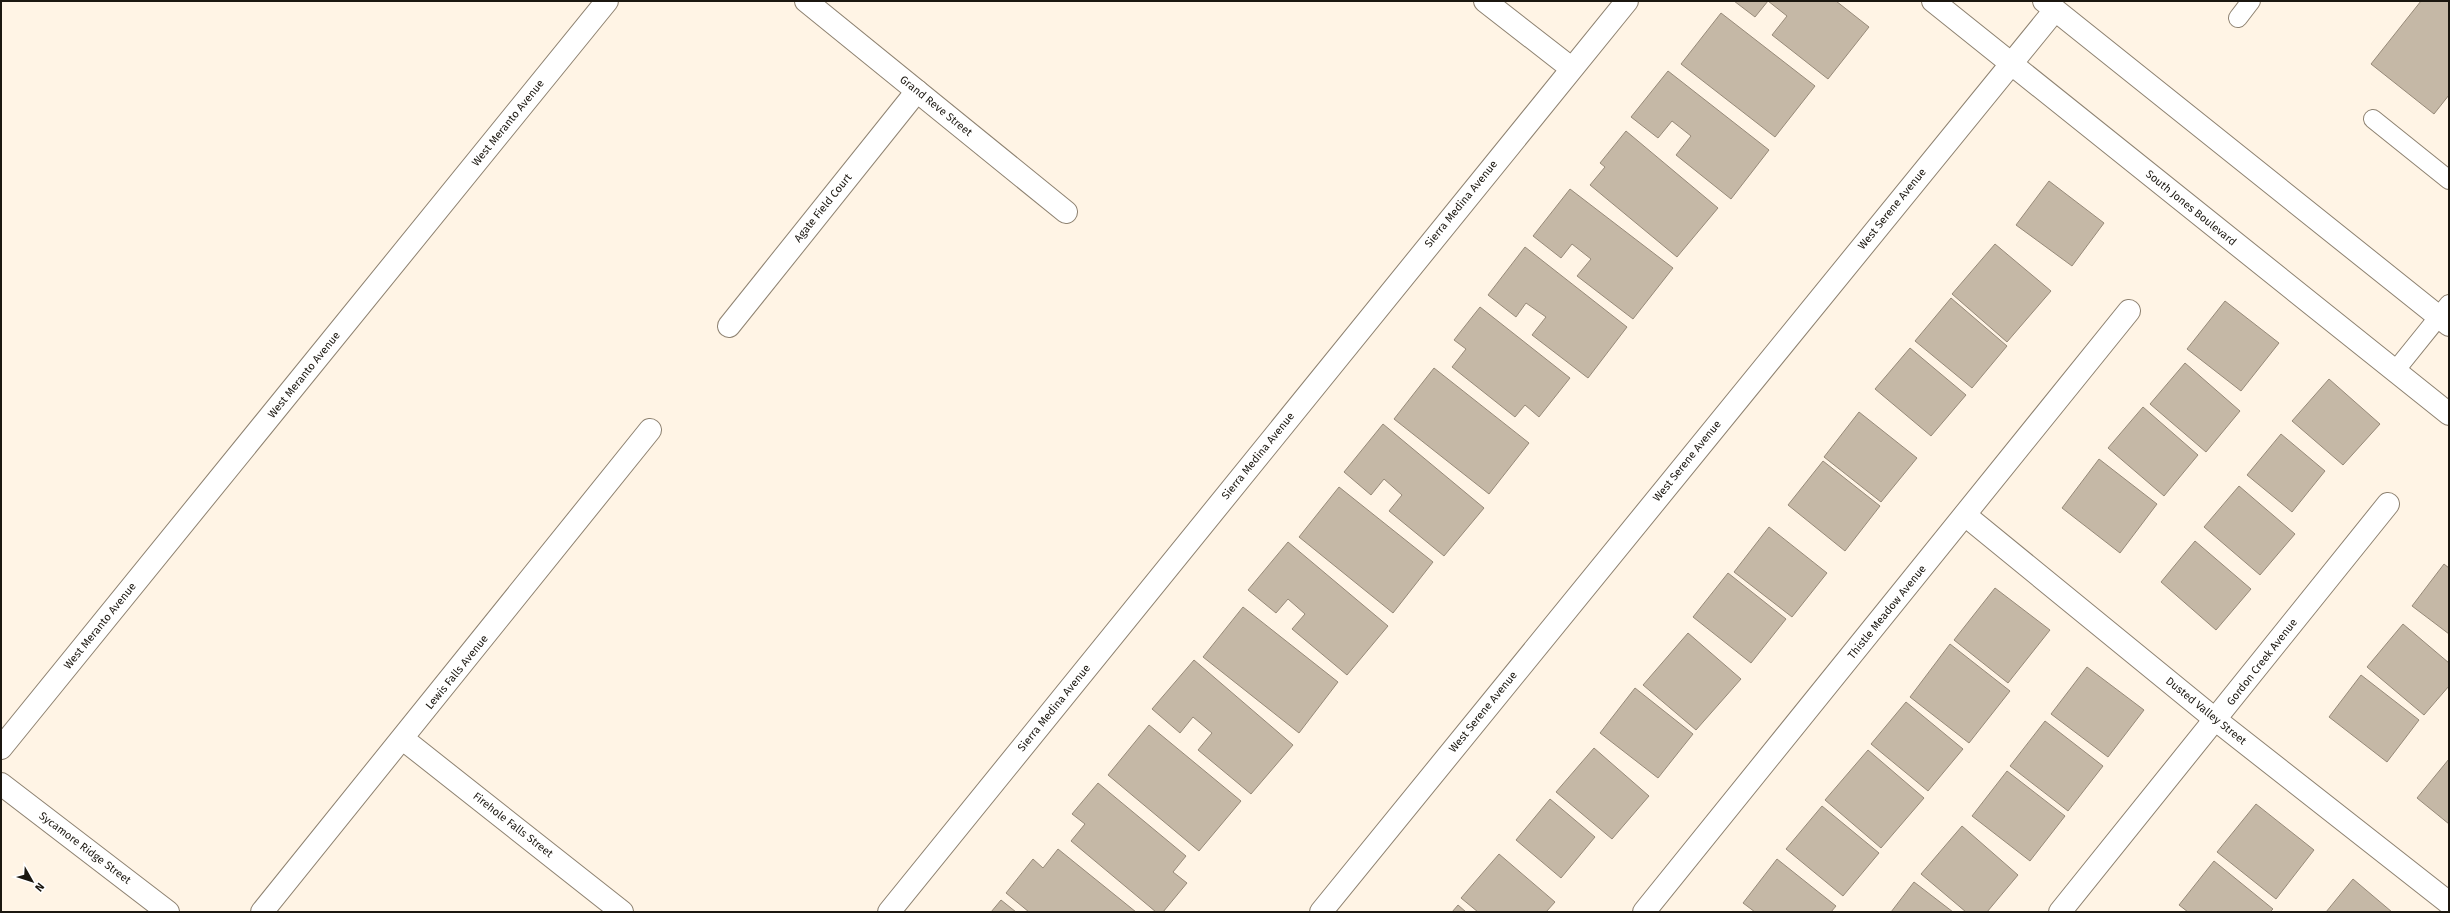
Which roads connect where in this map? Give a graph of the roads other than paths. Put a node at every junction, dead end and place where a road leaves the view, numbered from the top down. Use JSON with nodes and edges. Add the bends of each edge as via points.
{"nodes":[{"id":1,"x":607,"y":1,"type":"edge"},
{"id":2,"x":806,"y":1,"type":"edge"},
{"id":3,"x":1485,"y":1,"type":"edge"},
{"id":4,"x":1627,"y":1,"type":"edge"},
{"id":5,"x":1933,"y":1,"type":"edge"},
{"id":6,"x":2251,"y":1,"type":"edge"},
{"id":7,"x":2049,"y":5,"type":"edge"},
{"id":8,"x":2238,"y":18,"type":"dead end"},
{"id":9,"x":2010,"y":63,"type":"junction"},
{"id":10,"x":1571,"y":68,"type":"junction"},
{"id":11,"x":917,"y":90,"type":"junction"},
{"id":12,"x":2373,"y":119,"type":"dead end"},
{"id":13,"x":2449,"y":180,"type":"edge"},
{"id":14,"x":1066,"y":212,"type":"dead end"},
{"id":15,"x":2129,"y":311,"type":"dead end"},
{"id":16,"x":2446,"y":315,"type":"edge"},
{"id":17,"x":729,"y":326,"type":"dead end"},
{"id":18,"x":2395,"y":371,"type":"junction"},
{"id":19,"x":2449,"y":414,"type":"edge"},
{"id":20,"x":650,"y":430,"type":"dead end"},
{"id":21,"x":2388,"y":504,"type":"dead end"},
{"id":22,"x":1965,"y":515,"type":"junction"},
{"id":23,"x":2216,"y":720,"type":"junction"},
{"id":24,"x":403,"y":739,"type":"junction"},
{"id":25,"x":1,"y":748,"type":"edge"},
{"id":26,"x":1,"y":784,"type":"edge"},
{"id":27,"x":2449,"y":903,"type":"edge"},
{"id":28,"x":168,"y":912,"type":"edge"},
{"id":29,"x":262,"y":912,"type":"edge"},
{"id":30,"x":622,"y":912,"type":"edge"},
{"id":31,"x":889,"y":912,"type":"edge"},
{"id":32,"x":1321,"y":912,"type":"edge"},
{"id":33,"x":1644,"y":912,"type":"edge"},
{"id":34,"x":2060,"y":912,"type":"edge"}],
"edges":[{"from":1,"to":25,"type":"street","name":"West Meranto Avenue"},
{"from":2,"to":11,"type":"street","name":"Grand Reve Street"},
{"from":3,"to":10,"type":"street"},
{"from":4,"to":10,"type":"street","name":"Sierra Medina Avenue"},
{"from":5,"to":9,"type":"street","name":"South Jones Boulevard"},
{"from":6,"to":8,"type":"lane"},
{"from":7,"to":9,"type":"street","name":"West Serene Avenue"},
{"from":7,"to":16,"type":"street"},
{"from":9,"to":18,"type":"street","name":"South Jones Boulevard"},
{"from":9,"to":32,"type":"street","name":"West Serene Avenue"},
{"from":10,"to":31,"type":"street","name":"Sierra Medina Avenue"},
{"from":11,"to":14,"type":"street","name":"Grand Reve Street"},
{"from":11,"to":17,"type":"street","name":"Agate Field Court"},
{"from":12,"to":13,"type":"lane"},
{"from":15,"to":22,"type":"street","name":"Thistle Meadow Avenue"},
{"from":16,"to":18,"type":"lane"},
{"from":18,"to":19,"type":"street","name":"South Jones Boulevard"},
{"from":20,"to":24,"type":"street","name":"Lewis Falls Avenue"},
{"from":21,"to":23,"type":"street","name":"Gordon Creek Avenue"},
{"from":22,"to":23,"type":"street","name":"Dusted Valley Street"},
{"from":22,"to":33,"type":"street","name":"Thistle Meadow Avenue"},
{"from":23,"to":27,"type":"street","name":"Dusted Valley Street"},
{"from":23,"to":34,"type":"street","name":"Gordon Creek Avenue"},
{"from":24,"to":29,"type":"street","name":"Lewis Falls Avenue"},
{"from":24,"to":30,"type":"street","name":"Firehole Falls Street"},
{"from":26,"to":28,"type":"street","name":"Sycamore Ridge Street"}]}
